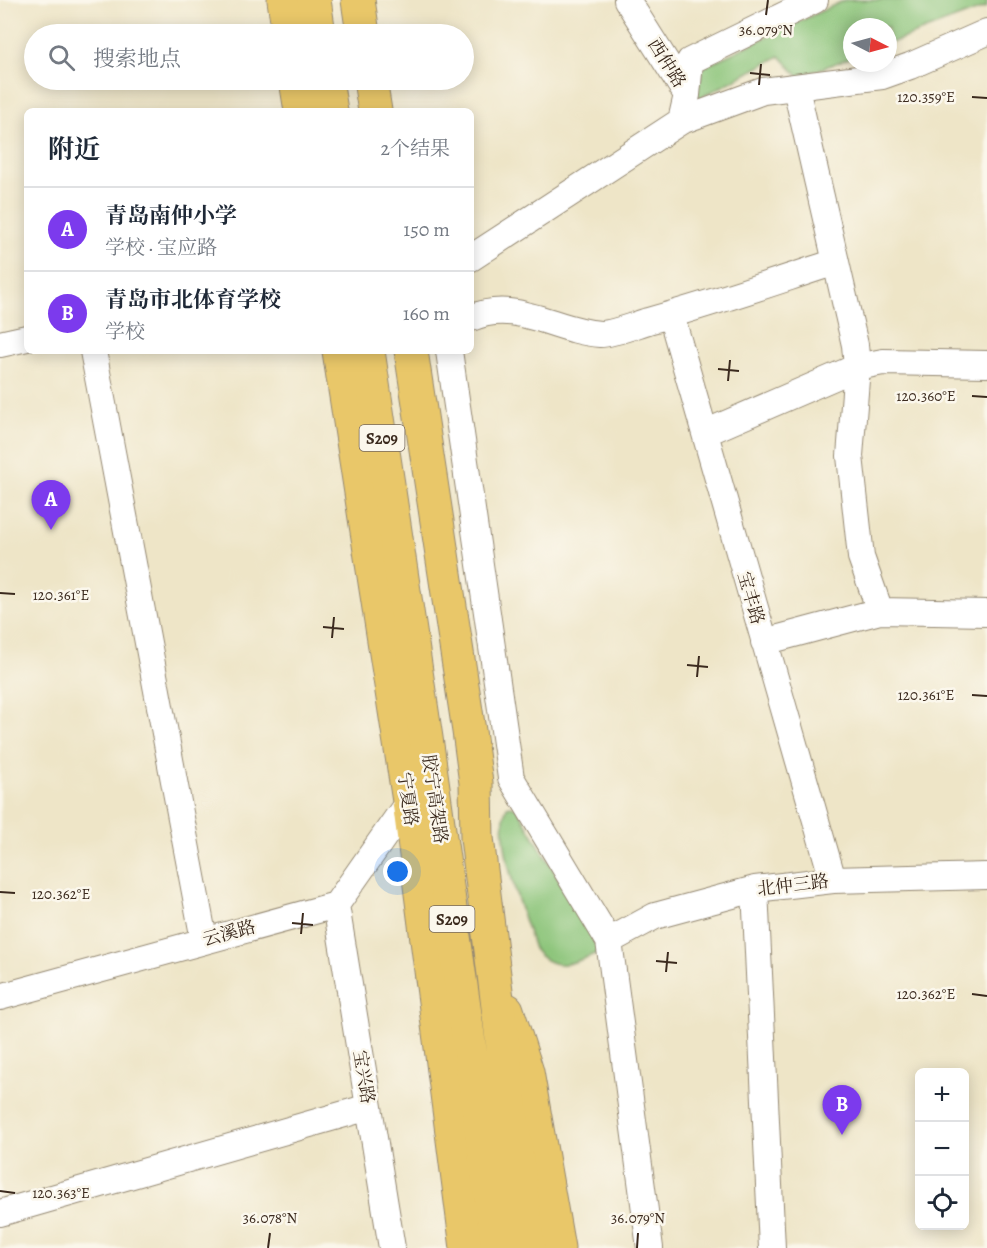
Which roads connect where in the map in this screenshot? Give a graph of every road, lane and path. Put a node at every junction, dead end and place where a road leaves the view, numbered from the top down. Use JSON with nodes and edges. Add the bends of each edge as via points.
{"nodes":[{"id":1,"x":284,"y":0,"type":"edge"},
{"id":2,"x":314,"y":0,"type":"edge"},
{"id":3,"x":358,"y":0,"type":"edge"},
{"id":4,"x":627,"y":0,"type":"edge"},
{"id":5,"x":815,"y":0,"type":"edge"},
{"id":6,"x":288,"y":24,"type":"edge"},
{"id":7,"x":318,"y":24,"type":"edge"},
{"id":8,"x":362,"y":24,"type":"edge"},
{"id":9,"x":987,"y":32,"type":"edge"},
{"id":10,"x":796,"y":88,"type":"junction"},
{"id":11,"x":298,"y":90,"type":"edge"},
{"id":12,"x":328,"y":90,"type":"edge"},
{"id":13,"x":372,"y":90,"type":"edge"},
{"id":14,"x":687,"y":95,"type":"junction"},
{"id":15,"x":301,"y":108,"type":"edge"},
{"id":16,"x":331,"y":108,"type":"edge"},
{"id":17,"x":375,"y":108,"type":"edge"},
{"id":18,"x":681,"y":121,"type":"junction"},
{"id":19,"x":474,"y":256,"type":"edge"},
{"id":20,"x":836,"y":262,"type":"junction"},
{"id":21,"x":671,"y":315,"type":"junction"},
{"id":22,"x":474,"y":317,"type":"edge"},
{"id":23,"x":24,"y":339,"type":"edge"},
{"id":24,"x":0,"y":344,"type":"edge"},
{"id":25,"x":94,"y":354,"type":"edge"},
{"id":26,"x":340,"y":354,"type":"edge"},
{"id":27,"x":368,"y":354,"type":"edge"},
{"id":28,"x":411,"y":354,"type":"edge"},
{"id":29,"x":449,"y":354,"type":"edge"},
{"id":30,"x":987,"y":364,"type":"edge"},
{"id":31,"x":857,"y":368,"type":"junction"},
{"id":32,"x":705,"y":434,"type":"junction"},
{"id":33,"x":381,"y":527,"type":"junction"},
{"id":34,"x":880,"y":611,"type":"junction"},
{"id":35,"x":987,"y":613,"type":"edge"},
{"id":36,"x":764,"y":642,"type":"junction"},
{"id":37,"x":511,"y":778,"type":"junction"},
{"id":38,"x":476,"y":783,"type":"junction"},
{"id":39,"x":409,"y":801,"type":"junction"},
{"id":40,"x":987,"y":876,"type":"edge"},
{"id":41,"x":833,"y":880,"type":"junction"},
{"id":42,"x":755,"y":889,"type":"junction"},
{"id":43,"x":336,"y":905,"type":"junction"},
{"id":44,"x":204,"y":940,"type":"junction"},
{"id":45,"x":609,"y":941,"type":"junction"},
{"id":46,"x":493,"y":964,"type":"junction"},
{"id":47,"x":0,"y":997,"type":"edge"},
{"id":48,"x":369,"y":1107,"type":"junction"},
{"id":49,"x":0,"y":1213,"type":"edge"},
{"id":50,"x":392,"y":1248,"type":"edge"},
{"id":51,"x":467,"y":1248,"type":"edge"},
{"id":52,"x":498,"y":1248,"type":"edge"},
{"id":53,"x":528,"y":1248,"type":"edge"},
{"id":54,"x":558,"y":1248,"type":"edge"},
{"id":55,"x":651,"y":1248,"type":"edge"},
{"id":56,"x":772,"y":1248,"type":"edge"}],
"edges":[{"from":1,"to":6,"type":"main road"},
{"from":2,"to":7,"type":"main road"},
{"from":3,"to":8,"type":"main road"},
{"from":4,"to":14,"type":"street","name":"西仲路"},
{"from":5,"to":14,"type":"street","via":[[690,61]]},
{"from":9,"to":10,"type":"street","via":[[882,76]]},
{"from":10,"to":18,"type":"street","via":[[763,91]]},
{"from":10,"to":20,"type":"street"},
{"from":11,"to":15,"type":"main road"},
{"from":12,"to":16,"type":"main road"},
{"from":13,"to":17,"type":"main road"},
{"from":14,"to":18,"type":"street"},
{"from":18,"to":19,"type":"street"},
{"from":20,"to":21,"type":"street"},
{"from":20,"to":31,"type":"street"},
{"from":21,"to":22,"type":"street","via":[[602,334],[562,327],[517,311]]},
{"from":21,"to":32,"type":"street","name":"宝丰路"},
{"from":23,"to":24,"type":"street"},
{"from":25,"to":44,"type":"street"},
{"from":26,"to":33,"type":"main road","name":"宁夏路"},
{"from":27,"to":33,"type":"main road","name":"胶宁高架路","number":"S209"},
{"from":28,"to":38,"type":"main road","name":"胶宁高架路","number":"S209"},
{"from":29,"to":37,"type":"street"},
{"from":30,"to":31,"type":"street","via":[[883,362]]},
{"from":31,"to":32,"type":"street"},
{"from":31,"to":34,"type":"street","via":[[850,456],[861,557]]},
{"from":32,"to":36,"type":"street","name":"宝丰路"},
{"from":33,"to":39,"type":"main road","name":"宁夏路"},
{"from":33,"to":52,"type":"main road","name":"胶宁高架路","number":"S209"},
{"from":34,"to":35,"type":"street"},
{"from":34,"to":36,"type":"street"},
{"from":36,"to":41,"type":"street","name":"宝丰路"},
{"from":37,"to":38,"type":"street"},
{"from":37,"to":45,"type":"street"},
{"from":38,"to":46,"type":"main road","name":"胶宁高架路","number":"S209","via":[[477,838]]},
{"from":39,"to":43,"type":"street"},
{"from":39,"to":51,"type":"main road","name":"宁夏路"},
{"from":40,"to":41,"type":"street","name":"北仲三路"},
{"from":41,"to":42,"type":"street","name":"北仲三路"},
{"from":42,"to":45,"type":"street","name":"北仲三路","via":[[655,916]]},
{"from":42,"to":56,"type":"street"},
{"from":43,"to":44,"type":"street","name":"云溪路"},
{"from":43,"to":48,"type":"street","name":"宝兴路"},
{"from":44,"to":47,"type":"street","name":"云溪路"},
{"from":45,"to":55,"type":"street"},
{"from":46,"to":53,"type":"main road","name":"胶宁高架路","number":"S209"},
{"from":46,"to":54,"type":"main road","via":[[526,1072]]},
{"from":48,"to":49,"type":"street"},
{"from":48,"to":50,"type":"street","name":"宝兴路"}]}
